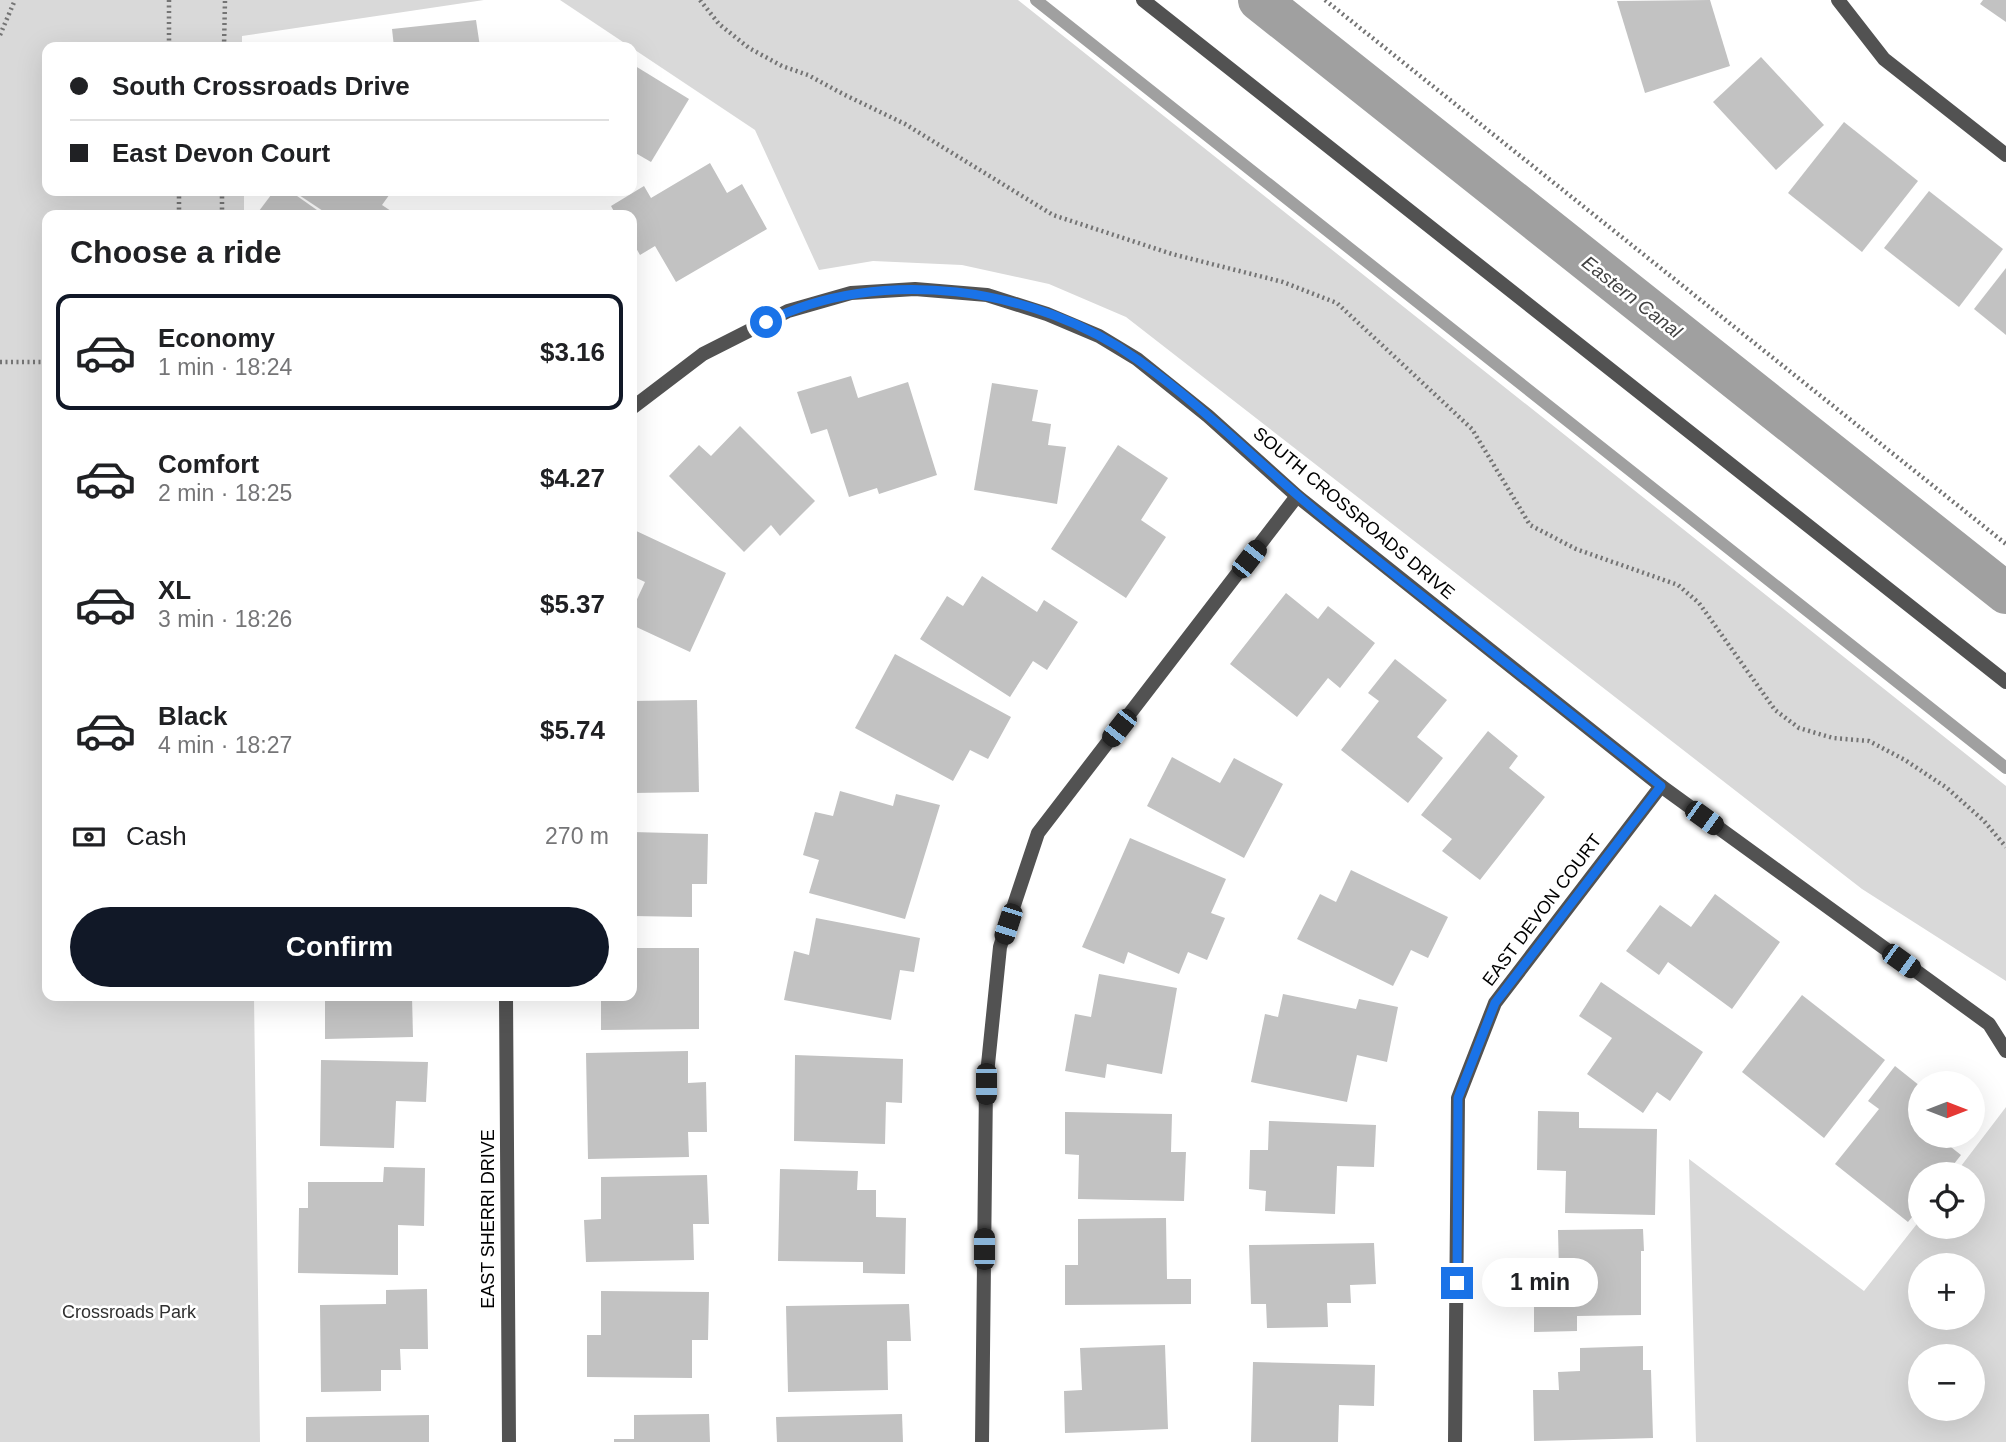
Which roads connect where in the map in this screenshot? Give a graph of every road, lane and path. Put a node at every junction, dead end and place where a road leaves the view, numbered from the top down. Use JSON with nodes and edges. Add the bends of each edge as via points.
{"nodes":[{"id":1,"x":15,"y":0,"type":"edge"},
{"id":2,"x":169,"y":0,"type":"edge"},
{"id":3,"x":225,"y":0,"type":"edge"},
{"id":4,"x":700,"y":0,"type":"edge"},
{"id":5,"x":1143,"y":0,"type":"edge"},
{"id":6,"x":1325,"y":0,"type":"edge"},
{"id":7,"x":1838,"y":0,"type":"edge"},
{"id":8,"x":0,"y":35,"type":"edge"},
{"id":9,"x":169,"y":42,"type":"edge"},
{"id":10,"x":224,"y":42,"type":"edge"},
{"id":11,"x":2006,"y":155,"type":"edge"},
{"id":12,"x":0,"y":362,"type":"edge"},
{"id":13,"x":42,"y":362,"type":"edge"},
{"id":14,"x":637,"y":404,"type":"edge"},
{"id":15,"x":1297,"y":496,"type":"junction"},
{"id":16,"x":2006,"y":544,"type":"edge"},
{"id":17,"x":2006,"y":682,"type":"edge"},
{"id":18,"x":1661,"y":786,"type":"junction"},
{"id":19,"x":2006,"y":847,"type":"edge"},
{"id":20,"x":506,"y":1001,"type":"edge"},
{"id":21,"x":1989,"y":1024,"type":"junction"},
{"id":22,"x":2006,"y":1029,"type":"edge"},
{"id":23,"x":2006,"y":1051,"type":"edge"},
{"id":24,"x":509,"y":1442,"type":"edge"},
{"id":25,"x":982,"y":1442,"type":"edge"},
{"id":26,"x":1455,"y":1442,"type":"edge"}],
"edges":[{"from":1,"to":8,"type":"path"},
{"from":2,"to":9,"type":"path"},
{"from":3,"to":10,"type":"path"},
{"from":4,"to":19,"type":"path","via":[[719,24],[749,48],[905,124],[1053,215],[1172,254],[1283,282],[1337,303],[1472,429],[1530,525],[1576,550],[1678,585],[1699,603],[1775,710],[1799,728],[1833,738],[1869,741],[1905,760],[1947,788]]},
{"from":5,"to":17,"type":"street"},
{"from":6,"to":16,"type":"path"},
{"from":7,"to":11,"type":"street","via":[[1884,59]]},
{"from":12,"to":13,"type":"path"},
{"from":14,"to":15,"type":"street","name":"SOUTH CROSSROADS DRIVE","via":[[703,354],[788,312],[851,293],[915,289],[987,295],[1058,318],[1137,359]]},
{"from":15,"to":18,"type":"street","name":"SOUTH CROSSROADS DRIVE"},
{"from":15,"to":25,"type":"street","via":[[1038,833],[1029,858],[1000,947],[986,1084]]},
{"from":18,"to":21,"type":"street","name":"SOUTH CROSSROADS DRIVE"},
{"from":18,"to":26,"type":"street","name":"EAST DEVON COURT","via":[[1495,1003],[1458,1098]]},
{"from":20,"to":24,"type":"street","name":"EAST SHERRI DRIVE"},
{"from":21,"to":22,"type":"street","name":"SOUTH CROSSROADS DRIVE"},
{"from":21,"to":23,"type":"street","name":"SOUTH CROSSROADS DRIVE"}]}
